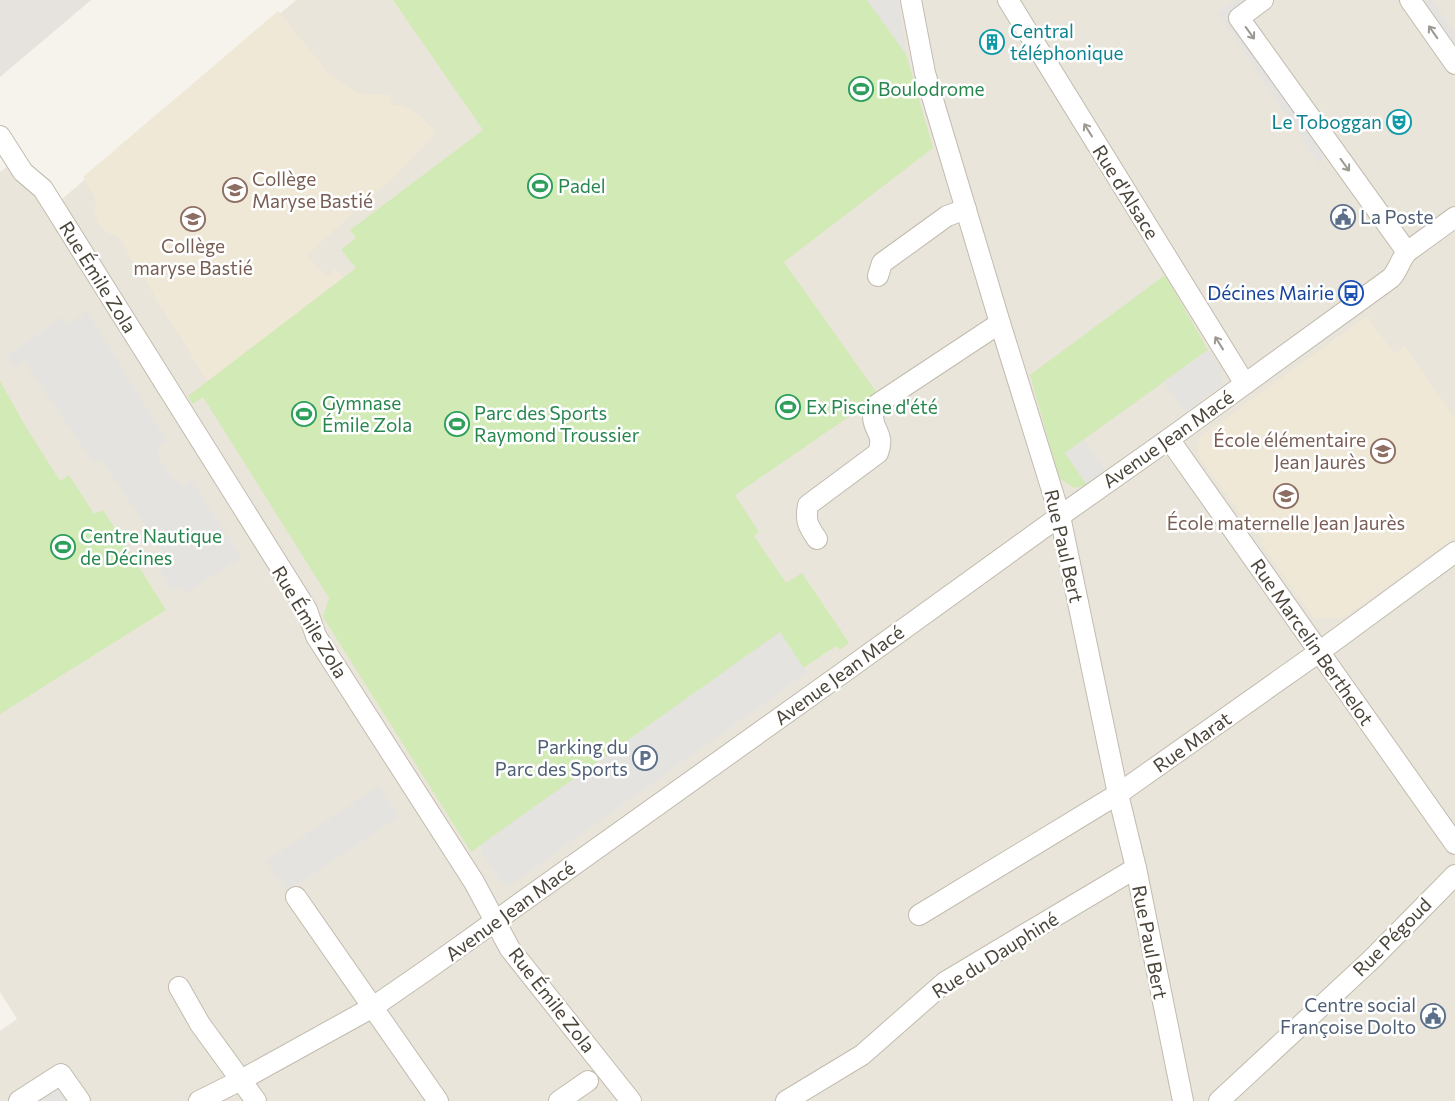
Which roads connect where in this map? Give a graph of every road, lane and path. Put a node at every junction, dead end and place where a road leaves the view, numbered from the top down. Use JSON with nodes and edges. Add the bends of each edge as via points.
{"nodes":[{"id":1,"x":911,"y":0,"type":"edge"},
{"id":2,"x":1008,"y":0,"type":"edge"},
{"id":3,"x":1263,"y":0,"type":"edge"},
{"id":4,"x":1410,"y":0,"type":"edge"},
{"id":5,"x":1455,"y":64,"type":"edge"},
{"id":6,"x":0,"y":136,"type":"edge"},
{"id":7,"x":966,"y":209,"type":"junction"},
{"id":8,"x":1455,"y":217,"type":"edge"},
{"id":9,"x":1407,"y":252,"type":"junction"},
{"id":10,"x":878,"y":276,"type":"dead end"},
{"id":11,"x":1000,"y":323,"type":"junction"},
{"id":12,"x":1245,"y":384,"type":"junction"},
{"id":13,"x":1169,"y":439,"type":"junction"},
{"id":14,"x":1060,"y":516,"type":"junction"},
{"id":15,"x":817,"y":539,"type":"dead end"},
{"id":16,"x":1455,"y":552,"type":"edge"},
{"id":17,"x":1319,"y":652,"type":"junction"},
{"id":18,"x":1118,"y":794,"type":"junction"},
{"id":19,"x":1455,"y":844,"type":"edge"},
{"id":20,"x":1136,"y":868,"type":"junction"},
{"id":21,"x":1455,"y":875,"type":"edge"},
{"id":22,"x":296,"y":897,"type":"dead end"},
{"id":23,"x":919,"y":916,"type":"dead end"},
{"id":24,"x":496,"y":922,"type":"junction"},
{"id":25,"x":178,"y":988,"type":"dead end"},
{"id":26,"x":373,"y":1008,"type":"junction"},
{"id":27,"x":241,"y":1080,"type":"junction"},
{"id":28,"x":588,"y":1081,"type":"dead end"},
{"id":29,"x":19,"y":1101,"type":"edge"},
{"id":30,"x":80,"y":1101,"type":"edge"},
{"id":31,"x":199,"y":1101,"type":"edge"},
{"id":32,"x":256,"y":1101,"type":"edge"},
{"id":33,"x":438,"y":1101,"type":"edge"},
{"id":34,"x":559,"y":1101,"type":"edge"},
{"id":35,"x":631,"y":1101,"type":"edge"},
{"id":36,"x":786,"y":1101,"type":"edge"},
{"id":37,"x":1182,"y":1101,"type":"edge"},
{"id":38,"x":1219,"y":1101,"type":"edge"}],
"edges":[{"from":1,"to":7,"type":"street","name":"Rue Paul Bert","via":[[925,73]]},
{"from":12,"to":2,"type":"street","name":"Rue d'Alsace","one_way":true},
{"from":3,"to":9,"type":"street","one_way":true,"via":[[1239,18]]},
{"from":5,"to":4,"type":"street","one_way":true},
{"from":6,"to":24,"type":"street","name":"Rue Émile Zola","via":[[23,172],[43,190],[306,610],[316,636],[474,882]]},
{"from":7,"to":10,"type":"street","via":[[947,216],[882,263]]},
{"from":7,"to":11,"type":"street","name":"Rue Paul Bert"},
{"from":8,"to":9,"type":"street","name":"Avenue Jean Macé"},
{"from":9,"to":12,"type":"street","name":"Avenue Jean Macé","via":[[1391,278]]},
{"from":11,"to":14,"type":"street","name":"Rue Paul Bert"},
{"from":11,"to":15,"type":"street","via":[[876,405],[873,416],[880,436],[878,453],[808,505],[806,517]]},
{"from":12,"to":13,"type":"street","name":"Avenue Jean Macé"},
{"from":13,"to":14,"type":"street","name":"Avenue Jean Macé"},
{"from":13,"to":17,"type":"street","name":"Rue Marcelin Berthelot"},
{"from":14,"to":18,"type":"street","name":"Rue Paul Bert"},
{"from":14,"to":24,"type":"street","name":"Avenue Jean Macé"},
{"from":16,"to":17,"type":"street","name":"Rue Marat"},
{"from":17,"to":18,"type":"street","name":"Rue Marat"},
{"from":17,"to":19,"type":"street","name":"Rue Marcelin Berthelot"},
{"from":18,"to":20,"type":"street","name":"Rue Paul Bert"},
{"from":18,"to":23,"type":"street","name":"Rue Marat"},
{"from":20,"to":36,"type":"street","name":"Rue du Dauphiné","via":[[945,982],[862,1055]]},
{"from":20,"to":37,"type":"street","name":"Rue Paul Bert"},
{"from":21,"to":38,"type":"street","name":"Rue Pégoud","via":[[1372,959]]},
{"from":22,"to":26,"type":"street"},
{"from":24,"to":26,"type":"street","name":"Avenue Jean Macé"},
{"from":24,"to":35,"type":"street","name":"Rue Émile Zola","via":[[510,949]]},
{"from":25,"to":27,"type":"street"},
{"from":26,"to":27,"type":"street","name":"Avenue Jean Macé"},
{"from":26,"to":33,"type":"street"},
{"from":27,"to":31,"type":"street","name":"Avenue Jean Macé"},
{"from":27,"to":32,"type":"street"},
{"from":28,"to":34,"type":"street"},
{"from":29,"to":30,"type":"street","via":[[60,1074]]}]}
